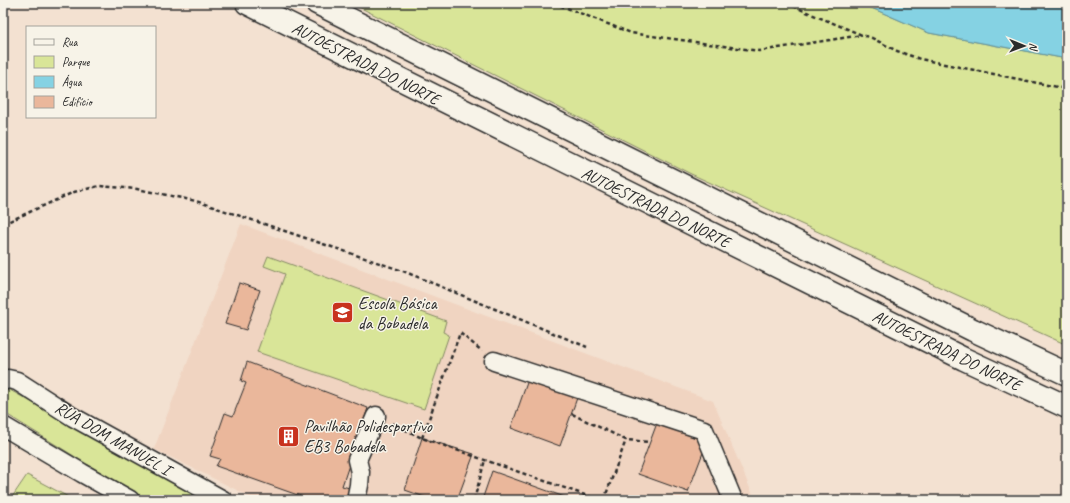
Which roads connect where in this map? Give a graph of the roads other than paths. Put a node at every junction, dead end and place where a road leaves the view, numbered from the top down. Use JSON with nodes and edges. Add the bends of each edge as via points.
{"nodes":[{"id":1,"x":247,"y":3,"type":"edge"},
{"id":2,"x":316,"y":3,"type":"edge"},
{"id":3,"x":494,"y":361,"type":"road end"},
{"id":4,"x":1067,"y":374,"type":"edge"},
{"id":5,"x":3,"y":382,"type":"edge"},
{"id":6,"x":1067,"y":408,"type":"edge"},
{"id":7,"x":376,"y":416,"type":"road end"},
{"id":8,"x":3,"y":426,"type":"edge"},
{"id":9,"x":130,"y":500,"type":"edge"},
{"id":10,"x":223,"y":500,"type":"edge"},
{"id":11,"x":356,"y":500,"type":"edge"},
{"id":12,"x":733,"y":500,"type":"edge"}],
"edges":[{"from":1,"to":6,"type":"highway","name":"AUTOESTRADA DO NORTE"},
{"from":2,"to":4,"type":"highway","name":"AUTOESTRADA DO NORTE","via":[[952,320]]},
{"from":3,"to":12,"type":"street","via":[[704,430]]},
{"from":5,"to":10,"type":"street","name":"RUA DOM MANUEL I","via":[[8,379],[17,381],[73,417]]},
{"from":7,"to":11,"type":"street","via":[[357,460],[360,484]]},
{"from":8,"to":9,"type":"street"}]}
